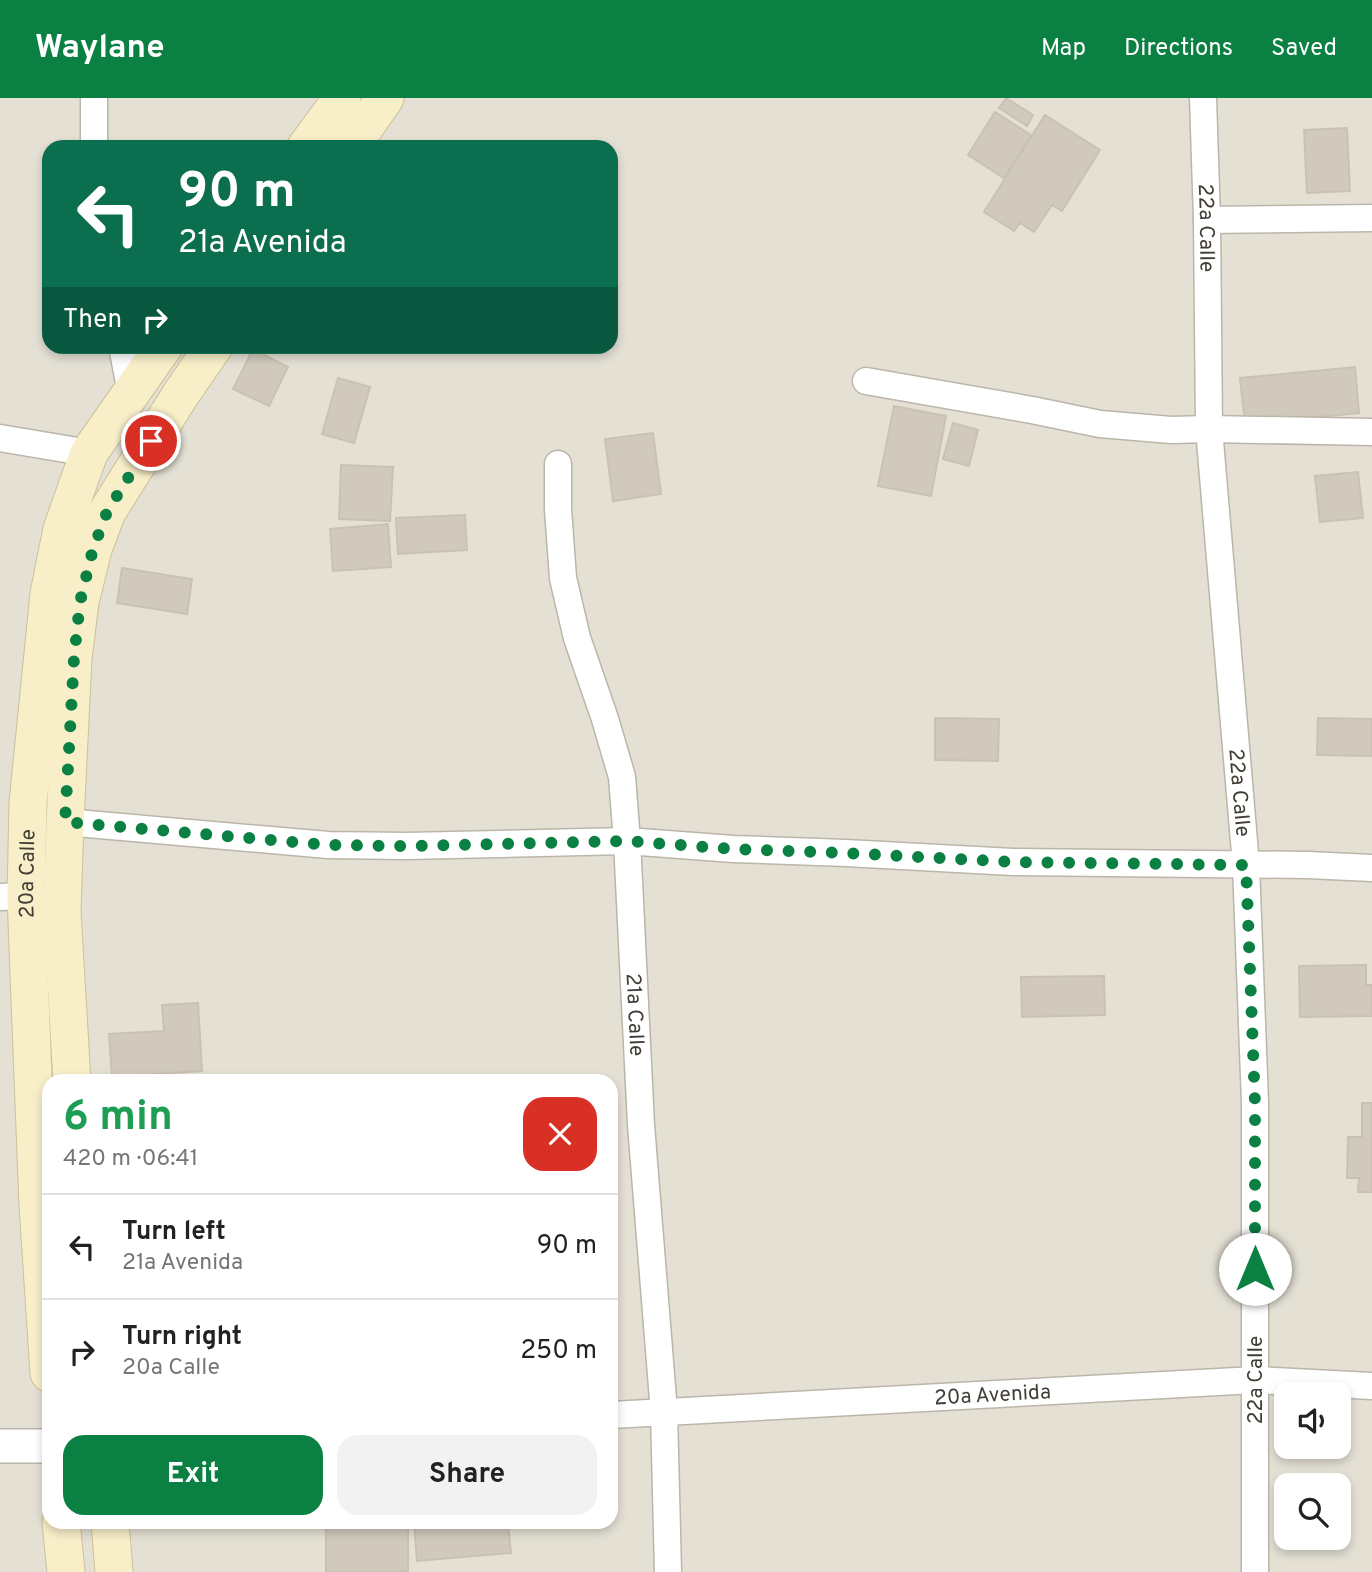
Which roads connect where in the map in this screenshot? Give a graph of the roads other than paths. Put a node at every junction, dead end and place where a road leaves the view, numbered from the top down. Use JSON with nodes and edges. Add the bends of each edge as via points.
{"nodes":[{"id":1,"x":94,"y":98,"type":"edge"},
{"id":2,"x":342,"y":98,"type":"edge"},
{"id":3,"x":385,"y":98,"type":"edge"},
{"id":4,"x":1203,"y":98,"type":"edge"},
{"id":5,"x":94,"y":140,"type":"edge"},
{"id":6,"x":311,"y":140,"type":"edge"},
{"id":7,"x":356,"y":140,"type":"edge"},
{"id":8,"x":1372,"y":218,"type":"edge"},
{"id":9,"x":1207,"y":220,"type":"junction"},
{"id":10,"x":124,"y":354,"type":"edge"},
{"id":11,"x":158,"y":354,"type":"edge"},
{"id":12,"x":208,"y":354,"type":"edge"},
{"id":13,"x":866,"y":381,"type":"dead end"},
{"id":14,"x":131,"y":393,"type":"junction"},
{"id":15,"x":1209,"y":429,"type":"junction"},
{"id":16,"x":1372,"y":432,"type":"edge"},
{"id":17,"x":0,"y":438,"type":"edge"},
{"id":18,"x":89,"y":453,"type":"junction"},
{"id":19,"x":558,"y":464,"type":"dead end"},
{"id":20,"x":65,"y":822,"type":"junction"},
{"id":21,"x":627,"y":841,"type":"junction"},
{"id":22,"x":1246,"y":865,"type":"junction"},
{"id":23,"x":1372,"y":868,"type":"edge"},
{"id":24,"x":13,"y":897,"type":"edge"},
{"id":25,"x":72,"y":1074,"type":"edge"},
{"id":26,"x":42,"y":1267,"type":"edge"},
{"id":27,"x":1255,"y":1380,"type":"junction"},
{"id":28,"x":1372,"y":1386,"type":"edge"},
{"id":29,"x":664,"y":1412,"type":"junction"},
{"id":30,"x":618,"y":1415,"type":"edge"},
{"id":31,"x":0,"y":1446,"type":"edge"},
{"id":32,"x":42,"y":1446,"type":"edge"},
{"id":33,"x":62,"y":1529,"type":"edge"},
{"id":34,"x":111,"y":1529,"type":"edge"},
{"id":35,"x":66,"y":1572,"type":"edge"},
{"id":36,"x":114,"y":1572,"type":"edge"},
{"id":37,"x":668,"y":1572,"type":"edge"},
{"id":38,"x":1255,"y":1572,"type":"edge"}],
"edges":[{"from":1,"to":5,"type":"street"},
{"from":2,"to":6,"type":"main road"},
{"from":3,"to":7,"type":"main road"},
{"from":4,"to":9,"type":"street","name":"22a Calle"},
{"from":8,"to":9,"type":"street"},
{"from":9,"to":15,"type":"street","name":"22a Calle"},
{"from":10,"to":14,"type":"street"},
{"from":11,"to":14,"type":"main road","name":"20a Calle"},
{"from":12,"to":20,"type":"main road","name":"20a Calle","via":[[107,512],[93,549],[80,602],[74,658]]},
{"from":13,"to":15,"type":"street","via":[[1100,424]]},
{"from":14,"to":18,"type":"main road","name":"20a Calle"},
{"from":15,"to":16,"type":"street"},
{"from":15,"to":22,"type":"street","name":"22a Calle"},
{"from":17,"to":18,"type":"street"},
{"from":18,"to":24,"type":"main road","name":"20a Calle","via":[[62,529],[49,594],[28,803]]},
{"from":19,"to":21,"type":"street","name":"21a Calle","via":[[564,578],[577,638],[622,777]]},
{"from":20,"to":21,"type":"street","via":[[328,845]]},
{"from":20,"to":25,"type":"main road","name":"20a Calle","via":[[62,911]]},
{"from":21,"to":22,"type":"street","via":[[1013,862]]},
{"from":21,"to":29,"type":"street","name":"21a Calle","via":[[641,1125]]},
{"from":22,"to":23,"type":"street"},
{"from":22,"to":27,"type":"street","name":"22a Calle","via":[[1255,1103]]},
{"from":24,"to":26,"type":"main road","name":"20a Calle"},
{"from":27,"to":28,"type":"street","name":"20a Avenida"},
{"from":27,"to":29,"type":"street","name":"20a Avenida"},
{"from":27,"to":38,"type":"street","name":"22a Calle"},
{"from":29,"to":30,"type":"street","name":"20a Avenida"},
{"from":29,"to":37,"type":"street","name":"21a Calle"},
{"from":31,"to":32,"type":"street"},
{"from":33,"to":35,"type":"main road"},
{"from":34,"to":36,"type":"main road"}]}
